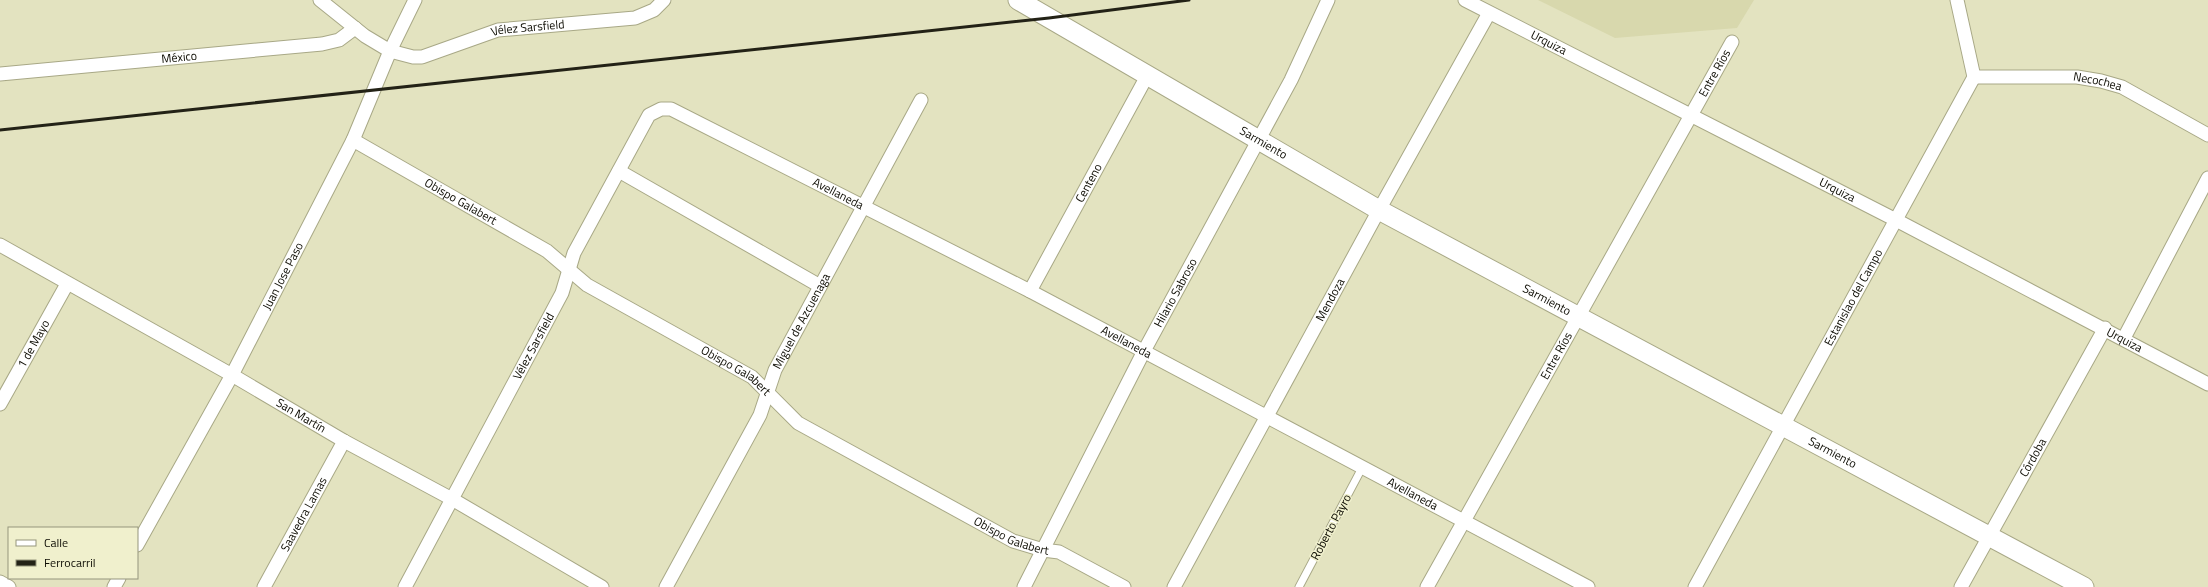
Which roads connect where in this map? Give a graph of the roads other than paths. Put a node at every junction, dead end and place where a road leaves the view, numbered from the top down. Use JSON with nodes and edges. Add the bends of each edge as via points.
{"nodes":[{"id":1,"x":320,"y":0,"type":"edge"},
{"id":2,"x":415,"y":0,"type":"edge"},
{"id":3,"x":664,"y":0,"type":"edge"},
{"id":4,"x":1018,"y":0,"type":"edge"},
{"id":5,"x":1328,"y":0,"type":"edge"},
{"id":6,"x":1465,"y":0,"type":"edge"},
{"id":7,"x":1957,"y":0,"type":"edge"},
{"id":8,"x":1489,"y":13,"type":"junction"},
{"id":9,"x":355,"y":28,"type":"junction"},
{"id":10,"x":1732,"y":42,"type":"dead end"},
{"id":11,"x":390,"y":51,"type":"junction"},
{"id":12,"x":0,"y":74,"type":"edge"},
{"id":13,"x":1147,"y":76,"type":"junction"},
{"id":14,"x":1974,"y":77,"type":"junction"},
{"id":15,"x":921,"y":100,"type":"dead end"},
{"id":16,"x":661,"y":109,"type":"joint"},
{"id":17,"x":1690,"y":116,"type":"junction"},
{"id":18,"x":2208,"y":135,"type":"edge"},
{"id":19,"x":353,"y":140,"type":"junction"},
{"id":20,"x":1258,"y":141,"type":"junction"},
{"id":21,"x":619,"y":171,"type":"junction"},
{"id":22,"x":2208,"y":178,"type":"edge"},
{"id":23,"x":863,"y":207,"type":"junction"},
{"id":24,"x":1379,"y":210,"type":"junction"},
{"id":25,"x":1896,"y":220,"type":"junction"},
{"id":26,"x":0,"y":245,"type":"edge"},
{"id":27,"x":569,"y":271,"type":"junction"},
{"id":28,"x":67,"y":284,"type":"junction"},
{"id":29,"x":820,"y":286,"type":"junction"},
{"id":30,"x":1030,"y":291,"type":"junction"},
{"id":31,"x":1578,"y":316,"type":"junction"},
{"id":32,"x":2104,"y":328,"type":"junction"},
{"id":33,"x":2124,"y":338,"type":"junction"},
{"id":34,"x":1144,"y":351,"type":"junction"},
{"id":35,"x":232,"y":374,"type":"junction"},
{"id":36,"x":2208,"y":384,"type":"edge"},
{"id":37,"x":768,"y":394,"type":"junction"},
{"id":38,"x":0,"y":404,"type":"edge"},
{"id":39,"x":1267,"y":416,"type":"junction"},
{"id":40,"x":1783,"y":426,"type":"junction"},
{"id":41,"x":344,"y":441,"type":"junction"},
{"id":42,"x":1363,"y":466,"type":"junction"},
{"id":43,"x":452,"y":499,"type":"junction"},
{"id":44,"x":1464,"y":519,"type":"junction"},
{"id":45,"x":1989,"y":536,"type":"junction"},
{"id":46,"x":138,"y":543,"type":"edge"},
{"id":47,"x":1043,"y":550,"type":"junction"},
{"id":48,"x":0,"y":582,"type":"edge"},
{"id":49,"x":596,"y":586,"type":"edge"},
{"id":50,"x":9,"y":587,"type":"edge"},
{"id":51,"x":264,"y":587,"type":"edge"},
{"id":52,"x":404,"y":587,"type":"edge"},
{"id":53,"x":666,"y":587,"type":"edge"},
{"id":54,"x":1024,"y":587,"type":"edge"},
{"id":55,"x":1124,"y":587,"type":"edge"},
{"id":56,"x":1174,"y":587,"type":"edge"},
{"id":57,"x":1299,"y":587,"type":"edge"},
{"id":58,"x":1427,"y":587,"type":"edge"},
{"id":59,"x":1588,"y":587,"type":"edge"},
{"id":60,"x":1695,"y":587,"type":"edge"},
{"id":61,"x":1961,"y":587,"type":"edge"},
{"id":62,"x":2084,"y":587,"type":"edge"}],
"edges":[{"from":1,"to":9,"type":"street"},
{"from":2,"to":11,"type":"street","name":"Juan Jose Paso"},
{"from":3,"to":11,"type":"street","name":"Vélez Sarsfield","via":[[654,10],[635,18],[498,30],[422,57]]},
{"from":4,"to":13,"type":"street","name":"Sarmiento"},
{"from":5,"to":20,"type":"street","name":"Hilario Sabroso","via":[[1291,80]]},
{"from":6,"to":8,"type":"street","name":"Urquiza"},
{"from":7,"to":14,"type":"street"},
{"from":8,"to":17,"type":"street","name":"Urquiza"},
{"from":8,"to":24,"type":"street","name":"Mendoza"},
{"from":9,"to":11,"type":"street"},
{"from":9,"to":12,"type":"street","name":"México","via":[[339,40],[322,44]]},
{"from":10,"to":17,"type":"street","name":"Entre Ríos"},
{"from":11,"to":19,"type":"street","name":"Juan Jose Paso"},
{"from":13,"to":20,"type":"street","name":"Sarmiento"},
{"from":13,"to":30,"type":"street","name":"Centeno"},
{"from":14,"to":18,"type":"street","name":"Necochea","via":[[2077,77],[2101,81],[2122,87]]},
{"from":14,"to":25,"type":"street","name":"Estanislao del Campo"},
{"from":15,"to":23,"type":"street","name":"Miguel de Azcuenaga"},
{"from":16,"to":21,"type":"street","name":"Vélez Sarsfield","via":[[649,115]]},
{"from":16,"to":23,"type":"street","name":"Avellaneda","via":[[671,109]]},
{"from":17,"to":25,"type":"street","name":"Urquiza"},
{"from":17,"to":31,"type":"street","name":"Entre Ríos"},
{"from":19,"to":27,"type":"street","name":"Obispo Galabert","via":[[547,252]]},
{"from":19,"to":35,"type":"street","name":"Juan Jose Paso"},
{"from":20,"to":24,"type":"street","name":"Sarmiento"},
{"from":20,"to":34,"type":"street","name":"Hilario Sabroso"},
{"from":21,"to":27,"type":"street","name":"Vélez Sarsfield","via":[[574,253]]},
{"from":21,"to":29,"type":"street"},
{"from":22,"to":33,"type":"street"},
{"from":23,"to":29,"type":"street","name":"Miguel de Azcuenaga"},
{"from":23,"to":30,"type":"street","name":"Avellaneda"},
{"from":24,"to":31,"type":"street","name":"Sarmiento"},
{"from":24,"to":39,"type":"street","name":"Mendoza"},
{"from":25,"to":32,"type":"street","name":"Urquiza"},
{"from":25,"to":40,"type":"street","name":"Estanislao del Campo"},
{"from":26,"to":28,"type":"street","name":"San Martín"},
{"from":27,"to":37,"type":"street","name":"Obispo Galabert","via":[[587,285],[752,377]]},
{"from":27,"to":43,"type":"street","name":"Vélez Sarsfield","via":[[562,293]]},
{"from":28,"to":35,"type":"street","name":"San Martín"},
{"from":28,"to":38,"type":"street","name":"1 de Mayo"},
{"from":29,"to":37,"type":"street","name":"Miguel de Azcuenaga","via":[[775,370]]},
{"from":30,"to":34,"type":"street","name":"Avellaneda"},
{"from":31,"to":40,"type":"street","name":"Sarmiento"},
{"from":31,"to":44,"type":"street","name":"Entre Ríos"},
{"from":32,"to":33,"type":"street","name":"Urquiza"},
{"from":32,"to":45,"type":"street","name":"Córdoba"},
{"from":33,"to":36,"type":"street","name":"Urquiza"},
{"from":34,"to":39,"type":"street","name":"Avellaneda"},
{"from":34,"to":47,"type":"street","name":"Hilario Sabroso"},
{"from":35,"to":41,"type":"street","name":"San Martín"},
{"from":35,"to":46,"type":"street","name":"Juan Jose Paso"},
{"from":37,"to":47,"type":"street","name":"Obispo Galabert","via":[[798,423],[1013,541]]},
{"from":37,"to":53,"type":"street","name":"Miguel de Azcuenaga","via":[[760,415]]},
{"from":39,"to":42,"type":"street","name":"Avellaneda"},
{"from":39,"to":56,"type":"street","name":"Mendoza"},
{"from":40,"to":45,"type":"street","name":"Sarmiento"},
{"from":40,"to":60,"type":"street","name":"Estanislao del Campo"},
{"from":41,"to":43,"type":"street","name":"San Martín"},
{"from":41,"to":51,"type":"street","name":"Saavedra Lamas"},
{"from":42,"to":44,"type":"street","name":"Avellaneda"},
{"from":42,"to":57,"type":"lane","name":"Roberto Payro"},
{"from":43,"to":49,"type":"street","name":"San Martín"},
{"from":43,"to":52,"type":"street","name":"Vélez Sarsfield"},
{"from":44,"to":58,"type":"street","name":"Entre Ríos"},
{"from":44,"to":59,"type":"street","name":"Avellaneda"},
{"from":45,"to":61,"type":"street","name":"Córdoba"},
{"from":45,"to":62,"type":"street","name":"Sarmiento"},
{"from":47,"to":54,"type":"street","name":"Hilario Sabroso"},
{"from":47,"to":55,"type":"street","name":"Obispo Galabert","via":[[1059,552]]},
{"from":48,"to":50,"type":"street"}]}
